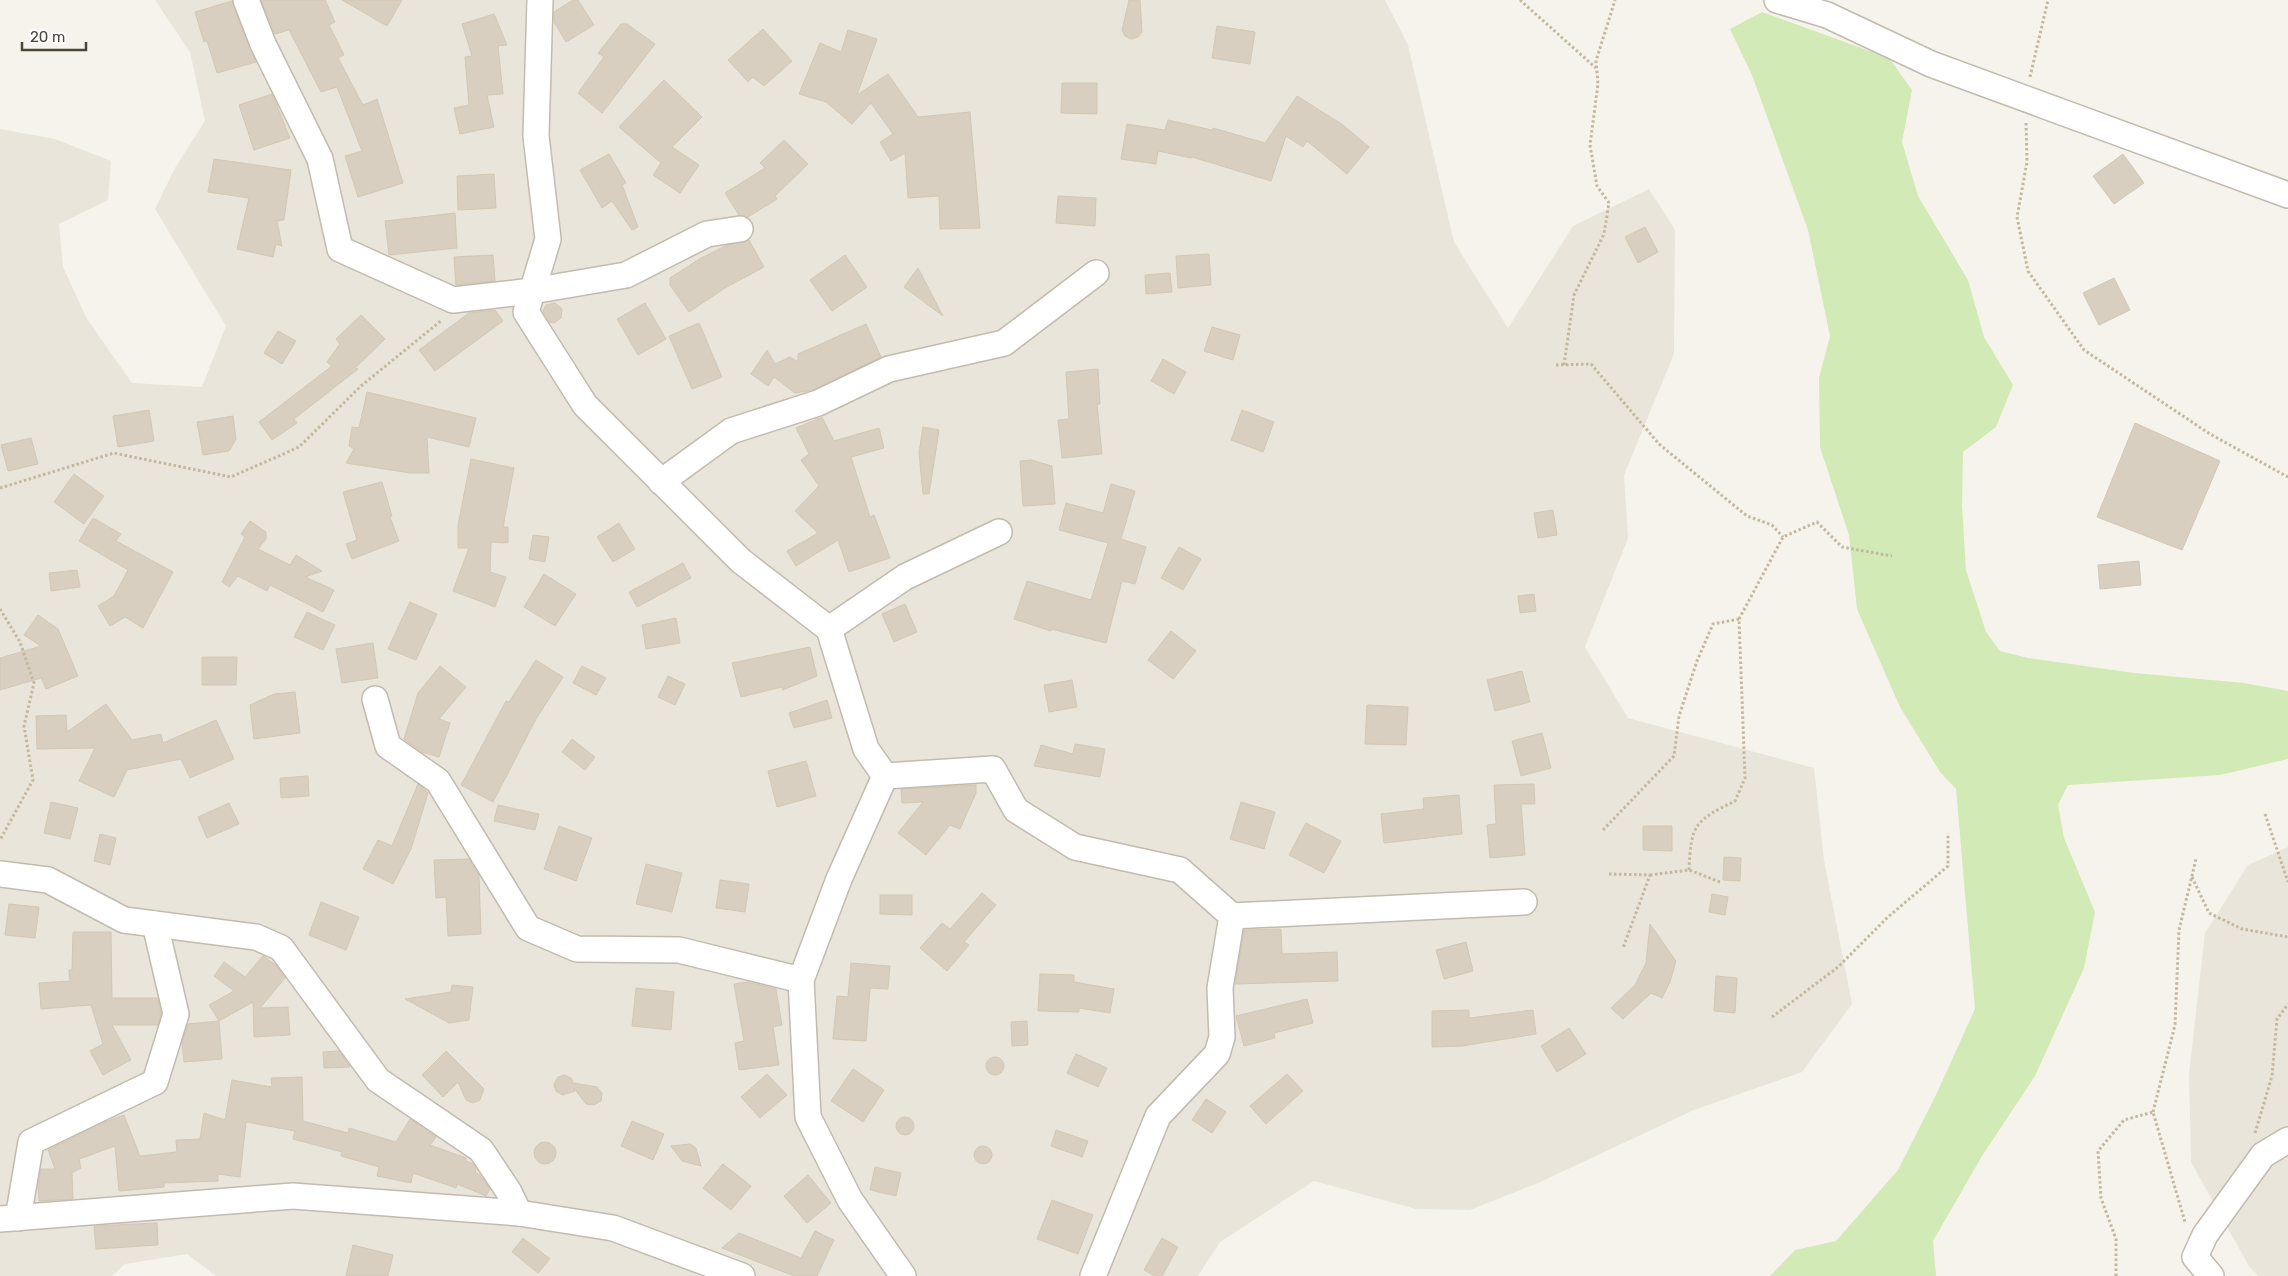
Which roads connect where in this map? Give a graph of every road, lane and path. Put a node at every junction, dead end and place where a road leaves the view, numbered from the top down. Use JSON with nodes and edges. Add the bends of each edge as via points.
{"nodes":[{"id":1,"x":246,"y":0,"type":"edge"},
{"id":2,"x":540,"y":0,"type":"edge"},
{"id":3,"x":1520,"y":0,"type":"edge"},
{"id":4,"x":1616,"y":0,"type":"edge"},
{"id":5,"x":1777,"y":0,"type":"edge"},
{"id":6,"x":2048,"y":0,"type":"edge"},
{"id":7,"x":1596,"y":69,"type":"junction"},
{"id":8,"x":2025,"y":99,"type":"junction"},
{"id":9,"x":2288,"y":195,"type":"edge"},
{"id":10,"x":740,"y":229,"type":"dead end"},
{"id":11,"x":1096,"y":273,"type":"dead end"},
{"id":12,"x":532,"y":292,"type":"junction"},
{"id":13,"x":468,"y":298,"type":"junction"},
{"id":14,"x":1556,"y":365,"type":"dead end"},
{"id":15,"x":1564,"y":365,"type":"junction"},
{"id":16,"x":2288,"y":477,"type":"edge"},
{"id":17,"x":662,"y":482,"type":"junction"},
{"id":18,"x":0,"y":488,"type":"edge"},
{"id":19,"x":999,"y":532,"type":"dead end"},
{"id":20,"x":1783,"y":537,"type":"junction"},
{"id":21,"x":1892,"y":556,"type":"dead end"},
{"id":22,"x":0,"y":610,"type":"edge"},
{"id":23,"x":1739,"y":619,"type":"junction"},
{"id":24,"x":829,"y":629,"type":"junction"},
{"id":25,"x":375,"y":699,"type":"dead end"},
{"id":26,"x":885,"y":776,"type":"junction"},
{"id":27,"x":2265,"y":814,"type":"dead end"},
{"id":28,"x":1603,"y":830,"type":"dead end"},
{"id":29,"x":1948,"y":832,"type":"dead end"},
{"id":30,"x":0,"y":840,"type":"edge"},
{"id":31,"x":2196,"y":859,"type":"dead end"},
{"id":32,"x":1689,"y":870,"type":"junction"},
{"id":33,"x":0,"y":874,"type":"edge"},
{"id":34,"x":1609,"y":874,"type":"dead end"},
{"id":35,"x":1650,"y":874,"type":"junction"},
{"id":36,"x":2192,"y":877,"type":"junction"},
{"id":37,"x":1720,"y":882,"type":"dead end"},
{"id":38,"x":2288,"y":882,"type":"edge"},
{"id":39,"x":1524,"y":902,"type":"dead end"},
{"id":40,"x":1232,"y":916,"type":"junction"},
{"id":41,"x":154,"y":924,"type":"junction"},
{"id":42,"x":2288,"y":937,"type":"edge"},
{"id":43,"x":1623,"y":948,"type":"dead end"},
{"id":44,"x":801,"y":980,"type":"junction"},
{"id":45,"x":2288,"y":1004,"type":"edge"},
{"id":46,"x":1772,"y":1017,"type":"dead end"},
{"id":47,"x":2153,"y":1112,"type":"junction"},
{"id":48,"x":2288,"y":1140,"type":"edge"},
{"id":49,"x":2253,"y":1142,"type":"dead end"},
{"id":50,"x":519,"y":1214,"type":"junction"},
{"id":51,"x":9,"y":1218,"type":"edge"},
{"id":52,"x":2185,"y":1223,"type":"dead end"},
{"id":53,"x":742,"y":1276,"type":"edge"},
{"id":54,"x":903,"y":1276,"type":"edge"},
{"id":55,"x":1092,"y":1276,"type":"edge"},
{"id":56,"x":2116,"y":1276,"type":"edge"},
{"id":57,"x":2211,"y":1276,"type":"edge"}],
"edges":[{"from":1,"to":13,"type":"street","via":[[263,44],[320,159],[340,249],[453,300]]},
{"from":2,"to":12,"type":"street","via":[[536,136],[548,238]]},
{"from":3,"to":7,"type":"path"},
{"from":4,"to":7,"type":"path"},
{"from":5,"to":8,"type":"street","via":[[1827,15],[1930,64]]},
{"from":6,"to":8,"type":"path"},
{"from":7,"to":15,"type":"path","via":[[1598,84],[1590,145],[1597,186],[1610,203],[1604,234],[1574,295]]},
{"from":8,"to":9,"type":"street"},
{"from":8,"to":16,"type":"path","via":[[2027,162],[2017,217],[2028,271],[2084,350],[2210,434]]},
{"from":10,"to":12,"type":"street","via":[[707,234],[626,275]]},
{"from":11,"to":17,"type":"street","via":[[1004,343],[889,369],[818,404],[731,431]]},
{"from":12,"to":13,"type":"street"},
{"from":12,"to":17,"type":"street","via":[[526,312],[585,405]]},
{"from":13,"to":18,"type":"path","via":[[361,386],[299,447],[231,477],[114,453]]},
{"from":14,"to":15,"type":"path"},
{"from":15,"to":20,"type":"path","via":[[1591,364],[1659,444],[1747,516],[1772,525]]},
{"from":17,"to":24,"type":"street","via":[[741,561]]},
{"from":19,"to":24,"type":"street","via":[[905,577]]},
{"from":20,"to":21,"type":"path","via":[[1817,522],[1842,547]]},
{"from":20,"to":23,"type":"path"},
{"from":22,"to":30,"type":"path","via":[[20,642],[34,683],[24,726],[33,780]]},
{"from":23,"to":28,"type":"path","via":[[1713,624],[1679,716],[1674,756]]},
{"from":23,"to":32,"type":"path","via":[[1746,778],[1735,801],[1707,814],[1691,835]]},
{"from":24,"to":26,"type":"street","via":[[866,749]]},
{"from":25,"to":44,"type":"street","via":[[388,746],[438,781],[528,928],[577,949],[679,950]]},
{"from":26,"to":40,"type":"street","via":[[992,769],[1016,810],[1075,847],[1180,870]]},
{"from":26,"to":44,"type":"street","via":[[839,879]]},
{"from":27,"to":38,"type":"path"},
{"from":29,"to":46,"type":"path","via":[[1948,866],[1888,917],[1838,967]]},
{"from":31,"to":36,"type":"path"},
{"from":32,"to":35,"type":"path"},
{"from":32,"to":37,"type":"path"},
{"from":33,"to":41,"type":"street","via":[[48,880],[124,920]]},
{"from":34,"to":35,"type":"path"},
{"from":35,"to":43,"type":"path"},
{"from":36,"to":42,"type":"path","via":[[2208,913],[2242,929]]},
{"from":36,"to":47,"type":"path","via":[[2179,930],[2175,1026]]},
{"from":39,"to":40,"type":"street"},
{"from":40,"to":55,"type":"street","via":[[1220,988],[1222,1037],[1218,1054],[1158,1116]]},
{"from":41,"to":50,"type":"street","via":[[256,937],[281,948],[378,1080],[481,1150],[509,1192]]},
{"from":41,"to":51,"type":"street","via":[[176,1014],[155,1082],[31,1142]]},
{"from":44,"to":54,"type":"street","via":[[808,1117],[850,1200]]},
{"from":45,"to":49,"type":"path","via":[[2277,1019],[2272,1076]]},
{"from":47,"to":52,"type":"path"},
{"from":47,"to":56,"type":"path","via":[[2124,1120],[2098,1151],[2101,1198],[2116,1239]]},
{"from":48,"to":57,"type":"street","via":[[2263,1155],[2205,1235],[2194,1256]]},
{"from":50,"to":51,"type":"street","via":[[293,1196]]},
{"from":50,"to":53,"type":"street","via":[[613,1228]]}]}
